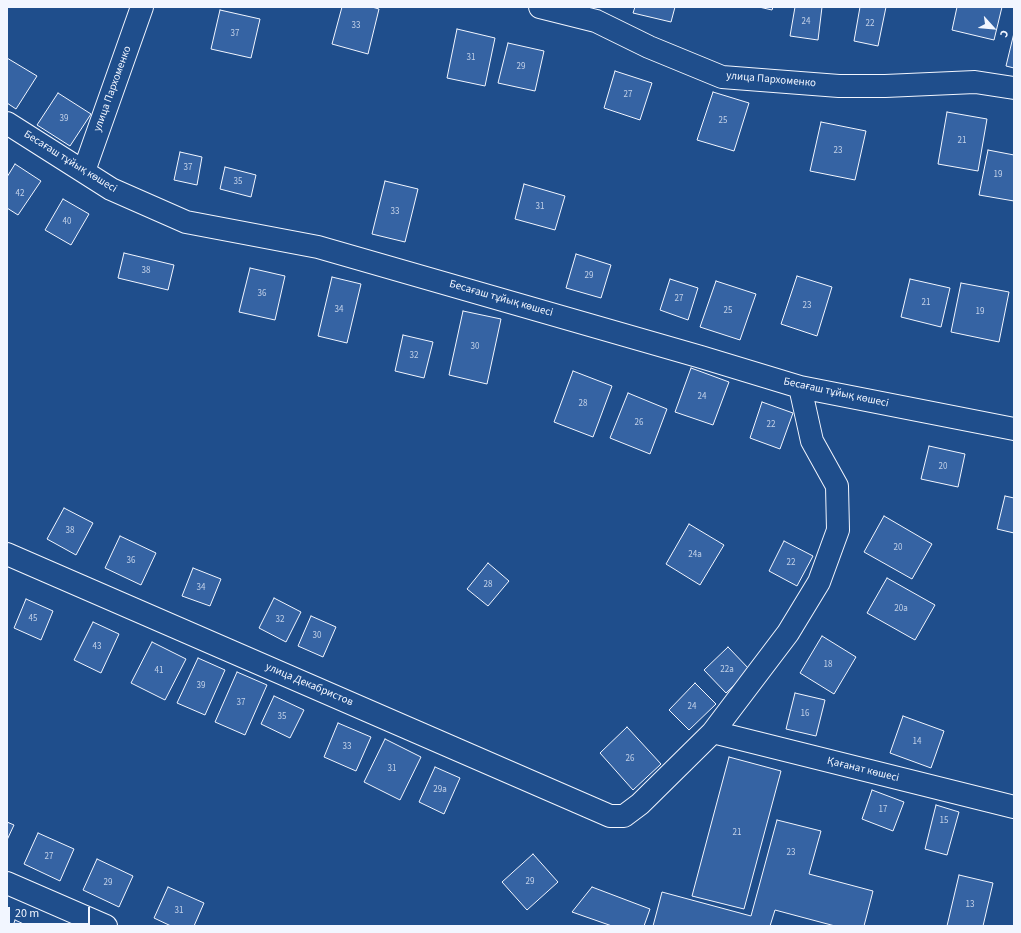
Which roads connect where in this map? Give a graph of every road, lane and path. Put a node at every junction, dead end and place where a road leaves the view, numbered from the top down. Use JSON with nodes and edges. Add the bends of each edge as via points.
{"nodes":[{"id":1,"x":142,"y":7,"type":"edge"},
{"id":2,"x":540,"y":7,"type":"edge"},
{"id":3,"x":1014,"y":88,"type":"edge"},
{"id":4,"x":7,"y":123,"type":"edge"},
{"id":5,"x":84,"y":171,"type":"junction"},
{"id":6,"x":800,"y":387,"type":"junction"},
{"id":7,"x":1014,"y":429,"type":"edge"},
{"id":8,"x":7,"y":554,"type":"edge"},
{"id":9,"x":713,"y":732,"type":"junction"},
{"id":10,"x":1014,"y":807,"type":"edge"},
{"id":11,"x":7,"y":884,"type":"edge"},
{"id":12,"x":106,"y":926,"type":"edge"}],
"edges":[{"from":1,"to":5,"type":"street","name":"улица Пархоменко"},
{"from":2,"to":3,"type":"street","name":"улица Пархоменко","via":[[596,21],[649,47],[722,77],[839,86],[975,82]]},
{"from":4,"to":5,"type":"street","name":"Бесағаш тұйық көшесі"},
{"from":5,"to":6,"type":"street","name":"Бесағаш тұйық көшесі","via":[[111,189],[186,222],[318,247]]},
{"from":6,"to":7,"type":"street","name":"Бесағаш тұйық көшесі"},
{"from":6,"to":9,"type":"street","via":[[812,441],[836,486],[838,530],[818,582],[788,633]]},
{"from":8,"to":9,"type":"street","name":"улица Декабристов","via":[[610,816],[624,816],[640,804]]},
{"from":9,"to":10,"type":"street","name":"Қағанат көшесі"},
{"from":11,"to":12,"type":"street"}]}
